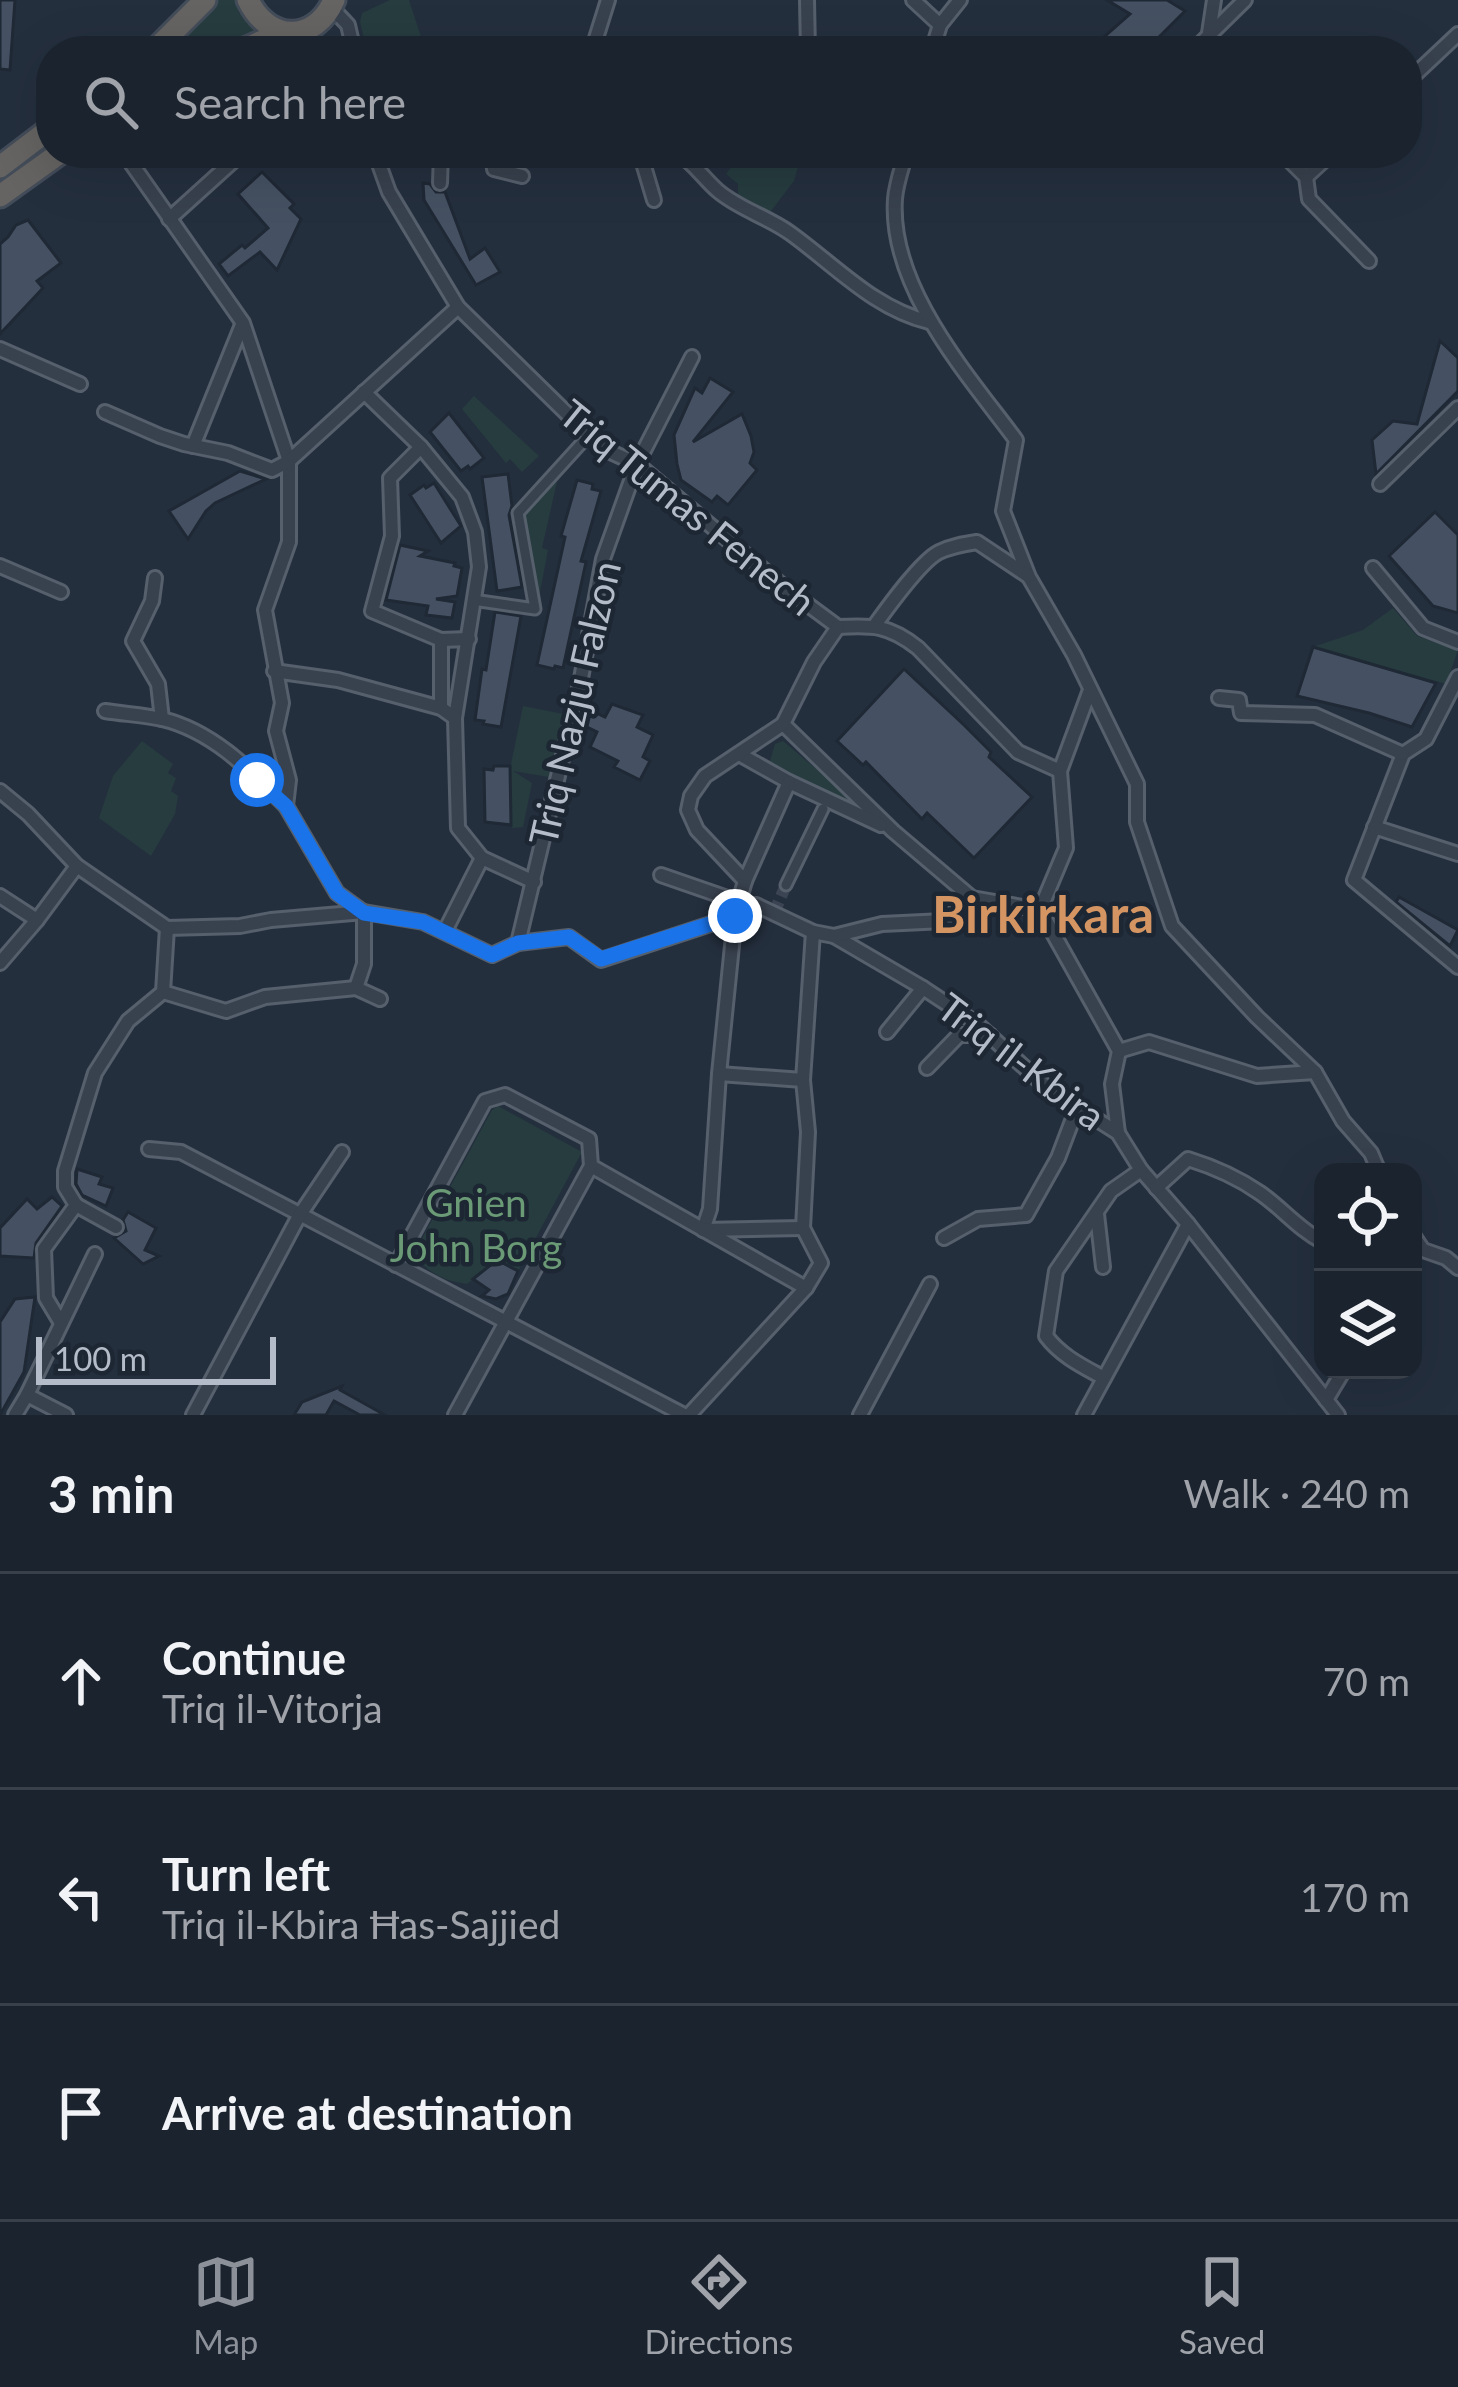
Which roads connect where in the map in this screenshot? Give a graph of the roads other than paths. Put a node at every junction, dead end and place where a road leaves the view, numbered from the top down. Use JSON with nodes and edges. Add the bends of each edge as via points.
{"nodes":[{"id":1,"x":205,"y":0,"type":"edge"},
{"id":2,"x":248,"y":0,"type":"edge"},
{"id":3,"x":608,"y":0,"type":"edge"},
{"id":4,"x":807,"y":0,"type":"edge"},
{"id":5,"x":913,"y":0,"type":"edge"},
{"id":6,"x":960,"y":0,"type":"edge"},
{"id":7,"x":1214,"y":0,"type":"edge"},
{"id":8,"x":1245,"y":0,"type":"edge"},
{"id":9,"x":333,"y":2,"type":"edge"},
{"id":10,"x":940,"y":25,"type":"junction"},
{"id":11,"x":1208,"y":34,"type":"joint"},
{"id":12,"x":1458,"y":34,"type":"edge"},
{"id":13,"x":169,"y":36,"type":"edge"},
{"id":14,"x":290,"y":36,"type":"edge"},
{"id":15,"x":297,"y":36,"type":"edge"},
{"id":16,"x":351,"y":36,"type":"edge"},
{"id":17,"x":597,"y":36,"type":"edge"},
{"id":18,"x":808,"y":36,"type":"edge"},
{"id":19,"x":937,"y":36,"type":"edge"},
{"id":20,"x":1422,"y":68,"type":"edge"},
{"id":21,"x":36,"y":139,"type":"edge"},
{"id":22,"x":0,"y":167,"type":"edge"},
{"id":23,"x":39,"y":168,"type":"edge"},
{"id":24,"x":134,"y":168,"type":"edge"},
{"id":25,"x":225,"y":168,"type":"edge"},
{"id":26,"x":380,"y":168,"type":"edge"},
{"id":27,"x":440,"y":168,"type":"edge"},
{"id":28,"x":494,"y":168,"type":"edge"},
{"id":29,"x":644,"y":168,"type":"edge"},
{"id":30,"x":696,"y":168,"type":"edge"},
{"id":31,"x":902,"y":168,"type":"edge"},
{"id":32,"x":1297,"y":168,"type":"edge"},
{"id":33,"x":1316,"y":168,"type":"edge"},
{"id":34,"x":522,"y":176,"type":"dead end"},
{"id":35,"x":1306,"y":177,"type":"junction"},
{"id":36,"x":440,"y":182,"type":"dead end"},
{"id":37,"x":0,"y":196,"type":"edge"},
{"id":38,"x":654,"y":200,"type":"dead end"},
{"id":39,"x":169,"y":218,"type":"junction"},
{"id":40,"x":1370,"y":261,"type":"dead end"},
{"id":41,"x":458,"y":307,"type":"junction"},
{"id":42,"x":929,"y":322,"type":"junction"},
{"id":43,"x":243,"y":323,"type":"junction"},
{"id":44,"x":0,"y":349,"type":"edge"},
{"id":45,"x":692,"y":357,"type":"dead end"},
{"id":46,"x":80,"y":384,"type":"dead end"},
{"id":47,"x":364,"y":392,"type":"junction"},
{"id":48,"x":105,"y":412,"type":"dead end"},
{"id":49,"x":1456,"y":415,"type":"edge"},
{"id":50,"x":589,"y":435,"type":"junction"},
{"id":51,"x":193,"y":446,"type":"junction"},
{"id":52,"x":422,"y":447,"type":"junction"},
{"id":53,"x":289,"y":461,"type":"junction"},
{"id":54,"x":637,"y":464,"type":"junction"},
{"id":55,"x":1380,"y":484,"type":"dead end"},
{"id":56,"x":0,"y":566,"type":"edge"},
{"id":57,"x":1373,"y":568,"type":"dead end"},
{"id":58,"x":1029,"y":577,"type":"junction"},
{"id":59,"x":155,"y":578,"type":"dead end"},
{"id":60,"x":61,"y":592,"type":"dead end"},
{"id":61,"x":473,"y":600,"type":"junction"},
{"id":62,"x":875,"y":625,"type":"junction"},
{"id":63,"x":838,"y":627,"type":"junction"},
{"id":64,"x":469,"y":639,"type":"junction"},
{"id":65,"x":441,"y":640,"type":"junction"},
{"id":66,"x":1458,"y":642,"type":"edge"},
{"id":67,"x":274,"y":671,"type":"junction"},
{"id":68,"x":1458,"y":677,"type":"edge"},
{"id":69,"x":1090,"y":690,"type":"junction"},
{"id":70,"x":1219,"y":698,"type":"dead end"},
{"id":71,"x":441,"y":708,"type":"junction"},
{"id":72,"x":105,"y":711,"type":"dead end"},
{"id":73,"x":162,"y":718,"type":"junction"},
{"id":74,"x":455,"y":718,"type":"junction"},
{"id":75,"x":783,"y":724,"type":"junction"},
{"id":76,"x":739,"y":754,"type":"junction"},
{"id":77,"x":1403,"y":754,"type":"junction"},
{"id":78,"x":1060,"y":771,"type":"junction"},
{"id":79,"x":789,"y":782,"type":"junction"},
{"id":80,"x":1,"y":794,"type":"edge"},
{"id":81,"x":286,"y":806,"type":"junction"},
{"id":82,"x":823,"y":809,"type":"dead end"},
{"id":83,"x":1374,"y":826,"type":"junction"},
{"id":84,"x":893,"y":831,"type":"junction"},
{"id":85,"x":1458,"y":854,"type":"edge"},
{"id":86,"x":482,"y":858,"type":"junction"},
{"id":87,"x":77,"y":866,"type":"junction"},
{"id":88,"x":662,"y":875,"type":"dead end"},
{"id":89,"x":745,"y":881,"type":"junction"},
{"id":90,"x":533,"y":882,"type":"junction"},
{"id":91,"x":786,"y":885,"type":"tunnel mouth"},
{"id":92,"x":0,"y":896,"type":"edge"},
{"id":93,"x":972,"y":898,"type":"junction"},
{"id":94,"x":737,"y":909,"type":"junction"},
{"id":95,"x":1040,"y":910,"type":"junction"},
{"id":96,"x":364,"y":913,"type":"junction"},
{"id":97,"x":38,"y":920,"type":"junction"},
{"id":98,"x":166,"y":928,"type":"junction"},
{"id":99,"x":446,"y":931,"type":"junction"},
{"id":100,"x":813,"y":932,"type":"junction"},
{"id":101,"x":834,"y":936,"type":"junction"},
{"id":102,"x":518,"y":943,"type":"junction"},
{"id":103,"x":0,"y":963,"type":"edge"},
{"id":104,"x":1458,"y":967,"type":"edge"},
{"id":105,"x":356,"y":988,"type":"junction"},
{"id":106,"x":923,"y":988,"type":"junction"},
{"id":107,"x":163,"y":992,"type":"junction"},
{"id":108,"x":380,"y":999,"type":"dead end"},
{"id":109,"x":887,"y":1032,"type":"dead end"},
{"id":110,"x":991,"y":1036,"type":"junction"},
{"id":111,"x":1119,"y":1051,"type":"junction"},
{"id":112,"x":928,"y":1068,"type":"dead end"},
{"id":113,"x":1316,"y":1072,"type":"junction"},
{"id":114,"x":719,"y":1074,"type":"junction"},
{"id":115,"x":802,"y":1080,"type":"junction"},
{"id":116,"x":1077,"y":1108,"type":"junction"},
{"id":117,"x":1118,"y":1133,"type":"junction"},
{"id":118,"x":149,"y":1149,"type":"dead end"},
{"id":119,"x":342,"y":1153,"type":"dead end"},
{"id":120,"x":1375,"y":1163,"type":"edge"},
{"id":121,"x":591,"y":1166,"type":"junction"},
{"id":122,"x":1141,"y":1169,"type":"junction"},
{"id":123,"x":1156,"y":1188,"type":"junction"},
{"id":124,"x":76,"y":1205,"type":"junction"},
{"id":125,"x":1097,"y":1212,"type":"junction"},
{"id":126,"x":299,"y":1216,"type":"junction"},
{"id":127,"x":1188,"y":1224,"type":"junction"},
{"id":128,"x":116,"y":1227,"type":"dead end"},
{"id":129,"x":803,"y":1228,"type":"junction"},
{"id":130,"x":703,"y":1230,"type":"junction"},
{"id":131,"x":1314,"y":1237,"type":"edge"},
{"id":132,"x":944,"y":1238,"type":"dead end"},
{"id":133,"x":1422,"y":1252,"type":"edge"},
{"id":134,"x":95,"y":1254,"type":"dead end"},
{"id":135,"x":396,"y":1265,"type":"junction"},
{"id":136,"x":1103,"y":1268,"type":"dead end"},
{"id":137,"x":1458,"y":1268,"type":"edge"},
{"id":138,"x":930,"y":1284,"type":"dead end"},
{"id":139,"x":806,"y":1288,"type":"junction"},
{"id":140,"x":61,"y":1323,"type":"junction"},
{"id":141,"x":506,"y":1324,"type":"junction"},
{"id":142,"x":1104,"y":1378,"type":"junction"},
{"id":143,"x":1339,"y":1379,"type":"edge"},
{"id":144,"x":27,"y":1395,"type":"junction"},
{"id":145,"x":1326,"y":1400,"type":"junction"},
{"id":146,"x":15,"y":1415,"type":"edge"},
{"id":147,"x":66,"y":1415,"type":"edge"},
{"id":148,"x":194,"y":1415,"type":"edge"},
{"id":149,"x":455,"y":1415,"type":"edge"},
{"id":150,"x":686,"y":1415,"type":"edge"},
{"id":151,"x":860,"y":1415,"type":"edge"},
{"id":152,"x":1084,"y":1415,"type":"edge"},
{"id":153,"x":1338,"y":1415,"type":"edge"}],
"edges":[{"from":1,"to":13,"type":"highway"},
{"from":2,"to":14,"type":"highway","via":[[261,21]]},
{"from":3,"to":17,"type":"street"},
{"from":4,"to":18,"type":"street"},
{"from":5,"to":10,"type":"street"},
{"from":6,"to":10,"type":"street"},
{"from":7,"to":11,"type":"street"},
{"from":8,"to":11,"type":"street"},
{"from":9,"to":15,"type":"highway"},
{"from":9,"to":16,"type":"street"},
{"from":10,"to":19,"type":"street"},
{"from":12,"to":20,"type":"street"},
{"from":21,"to":22,"type":"highway"},
{"from":23,"to":37,"type":"highway"},
{"from":24,"to":39,"type":"street"},
{"from":25,"to":39,"type":"street"},
{"from":26,"to":41,"type":"street","name":"Triq Tumas Fenech"},
{"from":27,"to":36,"type":"street"},
{"from":28,"to":34,"type":"street"},
{"from":29,"to":38,"type":"street"},
{"from":30,"to":42,"type":"street","via":[[720,193],[788,231],[873,299]]},
{"from":31,"to":42,"type":"street","via":[[895,199],[900,249]]},
{"from":32,"to":35,"type":"street"},
{"from":33,"to":35,"type":"street"},
{"from":35,"to":40,"type":"street","via":[[1310,199]]},
{"from":39,"to":43,"type":"street"},
{"from":41,"to":47,"type":"street"},
{"from":41,"to":50,"type":"street","name":"Triq Tumas Fenech"},
{"from":42,"to":58,"type":"street","via":[[1016,440],[1003,511]]},
{"from":43,"to":51,"type":"street"},
{"from":43,"to":53,"type":"street"},
{"from":44,"to":46,"type":"street"},
{"from":45,"to":54,"type":"street","name":"Triq Nazju Falzon"},
{"from":47,"to":52,"type":"street"},
{"from":47,"to":53,"type":"street"},
{"from":48,"to":51,"type":"street"},
{"from":49,"to":55,"type":"street"},
{"from":50,"to":54,"type":"street","name":"Triq Tumas Fenech"},
{"from":50,"to":61,"type":"street","via":[[518,513],[535,609]]},
{"from":51,"to":53,"type":"street","via":[[272,470]]},
{"from":52,"to":61,"type":"street","via":[[462,496],[475,532]]},
{"from":52,"to":65,"type":"street","via":[[390,478],[392,536],[372,611]]},
{"from":53,"to":67,"type":"street","via":[[289,542],[265,610]]},
{"from":54,"to":63,"type":"street","name":"Triq Tumas Fenech"},
{"from":54,"to":90,"type":"street","name":"Triq Nazju Falzon","via":[[604,559]]},
{"from":56,"to":60,"type":"street"},
{"from":57,"to":66,"type":"street","via":[[1423,628]]},
{"from":58,"to":62,"type":"street","via":[[977,542],[950,547],[933,554]]},
{"from":58,"to":69,"type":"street"},
{"from":59,"to":73,"type":"street","via":[[133,640],[158,685]]},
{"from":61,"to":64,"type":"street"},
{"from":62,"to":63,"type":"street"},
{"from":62,"to":78,"type":"street","via":[[918,648],[1018,752]]},
{"from":63,"to":75,"type":"street"},
{"from":64,"to":65,"type":"street"},
{"from":64,"to":74,"type":"street"},
{"from":65,"to":71,"type":"street"},
{"from":67,"to":71,"type":"street"},
{"from":67,"to":81,"type":"street"},
{"from":68,"to":77,"type":"street","via":[[1426,739]]},
{"from":69,"to":78,"type":"street"},
{"from":69,"to":113,"type":"street","via":[[1137,784],[1137,822],[1172,926]]},
{"from":70,"to":77,"type":"street","via":[[1239,700],[1241,713],[1315,715]]},
{"from":71,"to":74,"type":"street"},
{"from":72,"to":73,"type":"street"},
{"from":73,"to":81,"type":"street","via":[[229,752]]},
{"from":74,"to":86,"type":"street","via":[[458,828]]},
{"from":75,"to":76,"type":"street"},
{"from":75,"to":84,"type":"street"},
{"from":76,"to":79,"type":"street"},
{"from":76,"to":89,"type":"street","via":[[705,776],[688,810]]},
{"from":77,"to":83,"type":"street"},
{"from":78,"to":95,"type":"street","via":[[1066,848]]},
{"from":79,"to":84,"type":"street"},
{"from":79,"to":89,"type":"street"},
{"from":80,"to":87,"type":"street"},
{"from":81,"to":96,"type":"street","via":[[337,893]]},
{"from":82,"to":91,"type":"street"},
{"from":83,"to":85,"type":"street"},
{"from":83,"to":104,"type":"street","via":[[1354,880]]},
{"from":84,"to":93,"type":"street"},
{"from":86,"to":90,"type":"street"},
{"from":86,"to":99,"type":"street"},
{"from":87,"to":97,"type":"street"},
{"from":87,"to":98,"type":"street"},
{"from":88,"to":94,"type":"street"},
{"from":89,"to":94,"type":"street"},
{"from":90,"to":102,"type":"street","name":"Triq Nazju Falzon"},
{"from":92,"to":97,"type":"street"},
{"from":93,"to":95,"type":"street"},
{"from":93,"to":101,"type":"street","via":[[944,921]]},
{"from":94,"to":100,"type":"street","name":"Triq il-Kbira","via":[[756,905]]},
{"from":94,"to":102,"type":"street","via":[[601,959],[569,937]]},
{"from":94,"to":114,"type":"street"},
{"from":95,"to":111,"type":"street"},
{"from":96,"to":98,"type":"street"},
{"from":96,"to":99,"type":"street"},
{"from":96,"to":105,"type":"street"},
{"from":97,"to":103,"type":"street"},
{"from":98,"to":107,"type":"street"},
{"from":99,"to":102,"type":"street","via":[[492,955]]},
{"from":100,"to":101,"type":"street","name":"Triq il-Kbira"},
{"from":100,"to":115,"type":"street"},
{"from":101,"to":106,"type":"street","name":"Triq il-Kbira"},
{"from":105,"to":107,"type":"street","via":[[265,997],[226,1011]]},
{"from":105,"to":108,"type":"street"},
{"from":106,"to":109,"type":"street"},
{"from":106,"to":110,"type":"street","name":"Triq il-Kbira"},
{"from":107,"to":124,"type":"street","via":[[128,1022],[95,1073],[65,1172]]},
{"from":110,"to":112,"type":"street","via":[[959,1035]]},
{"from":110,"to":116,"type":"street","name":"Triq il-Kbira"},
{"from":111,"to":113,"type":"street","via":[[1149,1042],[1257,1076]]},
{"from":111,"to":117,"type":"street","via":[[1112,1084]]},
{"from":113,"to":120,"type":"street"},
{"from":114,"to":115,"type":"street"},
{"from":114,"to":130,"type":"street"},
{"from":115,"to":129,"type":"street"},
{"from":116,"to":117,"type":"street","name":"Triq il-Kbira"},
{"from":116,"to":132,"type":"street","via":[[1026,1215],[978,1220]]},
{"from":117,"to":122,"type":"street","name":"Triq il-Kbira"},
{"from":118,"to":126,"type":"street","via":[[181,1152]]},
{"from":119,"to":126,"type":"street"},
{"from":121,"to":130,"type":"street"},
{"from":121,"to":135,"type":"street","via":[[589,1139],[505,1096],[484,1101]]},
{"from":121,"to":141,"type":"street"},
{"from":122,"to":123,"type":"street","name":"Triq il-Kbira"},
{"from":122,"to":125,"type":"street"},
{"from":123,"to":127,"type":"street","name":"Triq il-Kbira"},
{"from":123,"to":131,"type":"street","via":[[1188,1159],[1220,1168]]},
{"from":124,"to":128,"type":"street"},
{"from":124,"to":140,"type":"street","via":[[44,1249],[46,1298]]},
{"from":125,"to":136,"type":"street"},
{"from":125,"to":142,"type":"street","via":[[1056,1271],[1046,1336],[1066,1358]]},
{"from":126,"to":135,"type":"street"},
{"from":126,"to":148,"type":"street"},
{"from":127,"to":142,"type":"street"},
{"from":127,"to":145,"type":"street","name":"Triq il-Kbira"},
{"from":129,"to":130,"type":"street"},
{"from":129,"to":139,"type":"street","via":[[820,1263]]},
{"from":130,"to":139,"type":"street"},
{"from":133,"to":137,"type":"street"},
{"from":134,"to":140,"type":"street"},
{"from":135,"to":141,"type":"street"},
{"from":138,"to":151,"type":"street"},
{"from":139,"to":150,"type":"street"},
{"from":140,"to":144,"type":"street"},
{"from":141,"to":149,"type":"street"},
{"from":141,"to":150,"type":"street"},
{"from":142,"to":152,"type":"street"},
{"from":143,"to":145,"type":"street"},
{"from":144,"to":146,"type":"street"},
{"from":144,"to":147,"type":"street"},
{"from":145,"to":153,"type":"street","name":"Triq il-Kbira"}]}
